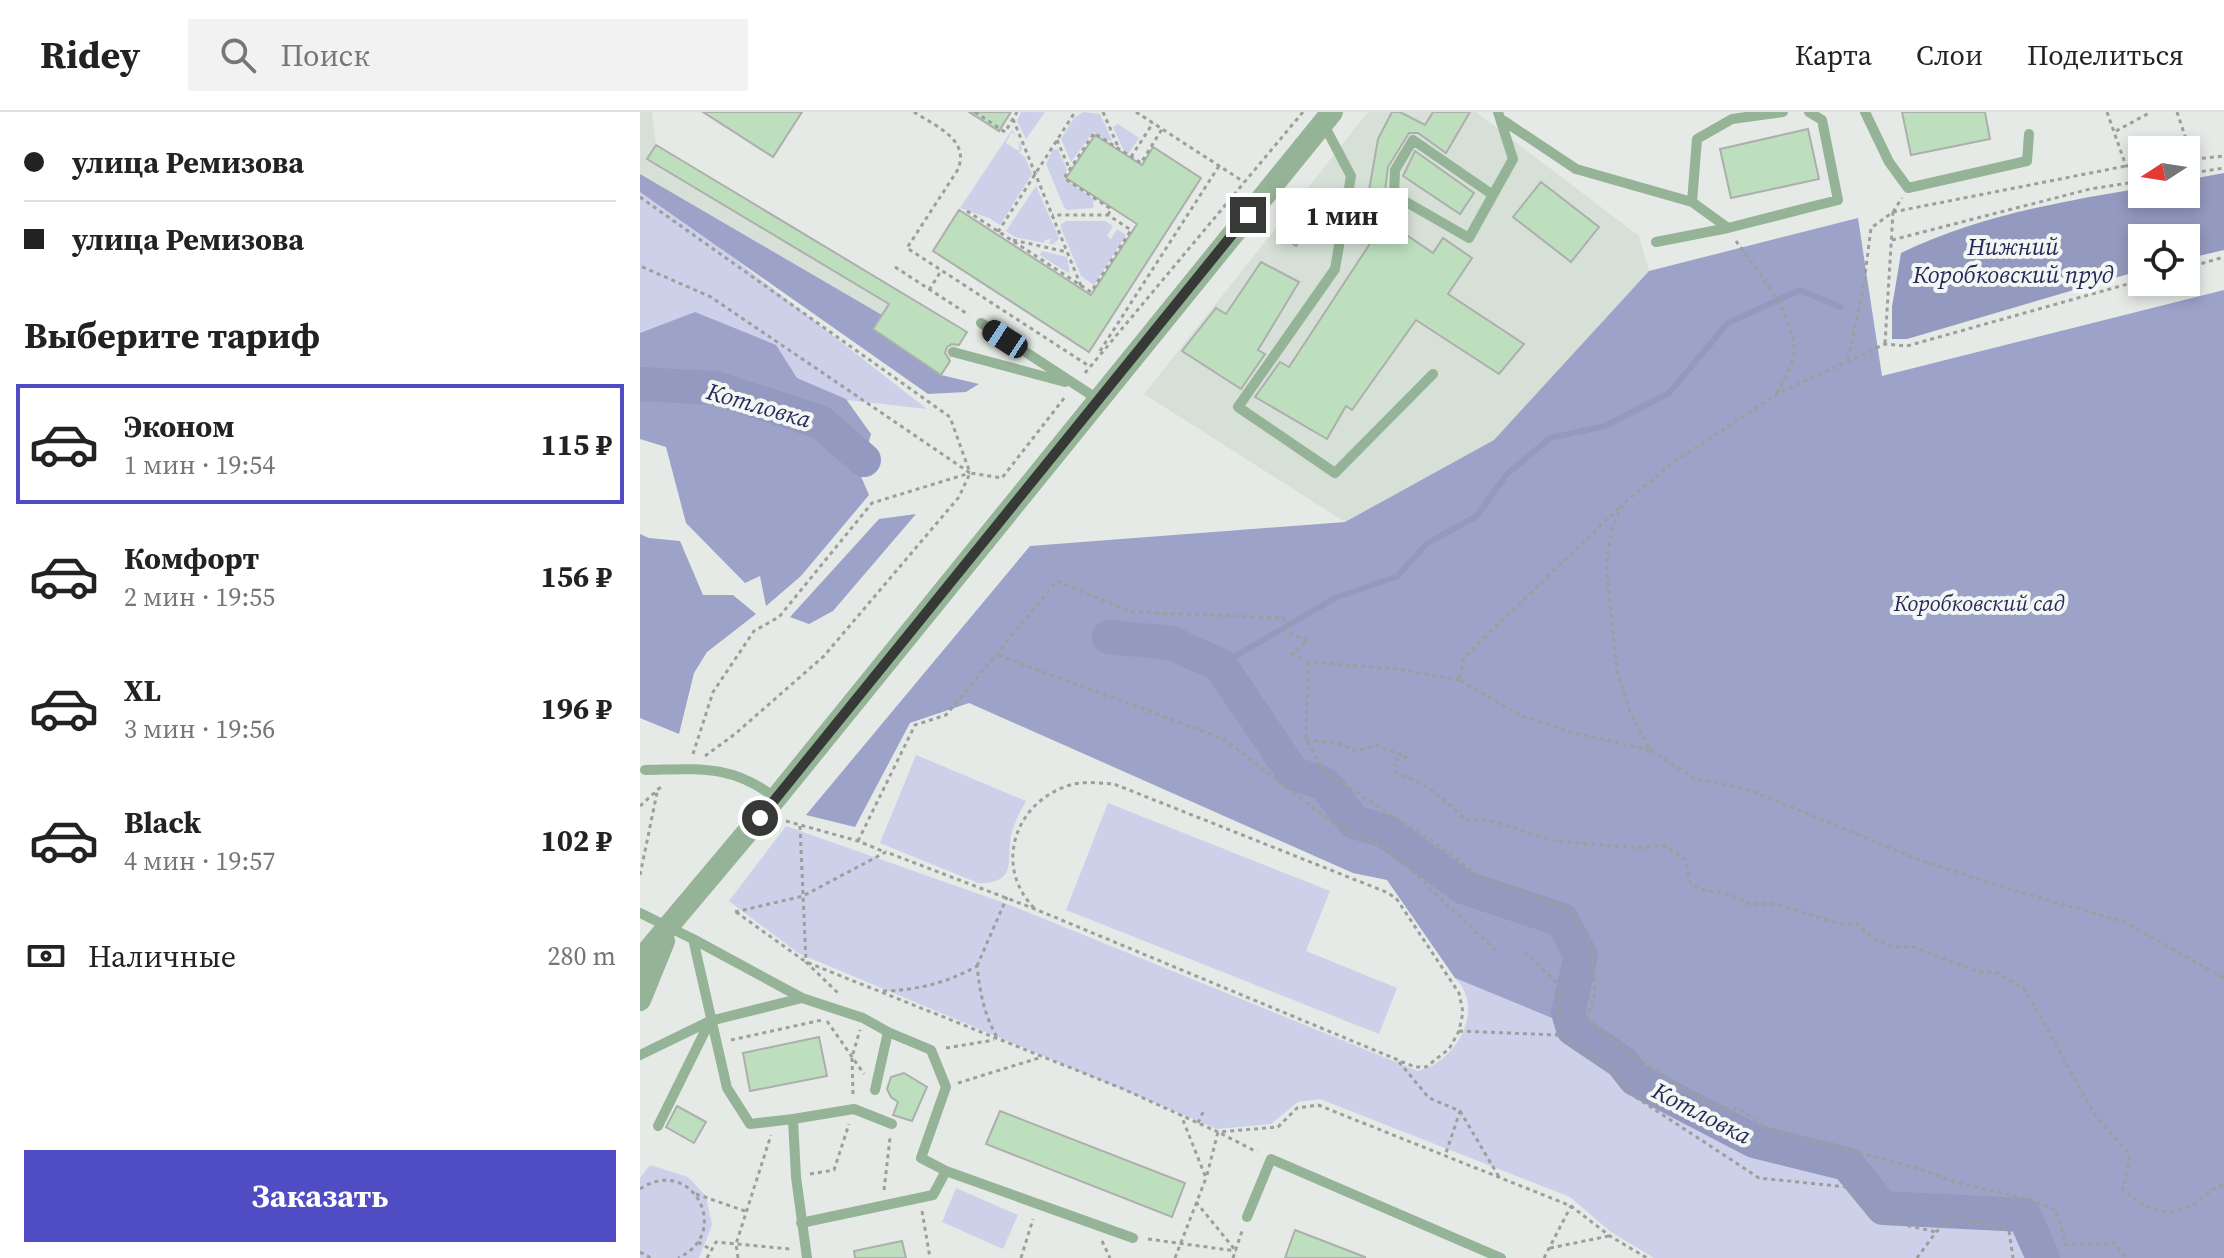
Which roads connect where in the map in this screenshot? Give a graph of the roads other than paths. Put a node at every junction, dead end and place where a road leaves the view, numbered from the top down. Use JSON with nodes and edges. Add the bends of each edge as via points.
{"nodes":[{"id":1,"x":1783,"y":112,"type":"edge"},
{"id":2,"x":1809,"y":112,"type":"edge"},
{"id":3,"x":1865,"y":112,"type":"edge"},
{"id":4,"x":1499,"y":115,"type":"edge"},
{"id":5,"x":1327,"y":118,"type":"edge"},
{"id":6,"x":2029,"y":134,"type":"dead end"},
{"id":7,"x":1493,"y":195,"type":"junction"},
{"id":8,"x":1692,"y":202,"type":"junction"},
{"id":9,"x":1728,"y":228,"type":"junction"},
{"id":10,"x":1656,"y":242,"type":"dead end"},
{"id":11,"x":981,"y":323,"type":"road end"},
{"id":12,"x":953,"y":352,"type":"dead end"},
{"id":13,"x":1433,"y":374,"type":"dead end"},
{"id":14,"x":1075,"y":384,"type":"junction"},
{"id":15,"x":1099,"y":400,"type":"junction"},
{"id":16,"x":645,"y":770,"type":"dead end"},
{"id":17,"x":776,"y":798,"type":"junction"},
{"id":18,"x":640,"y":913,"type":"edge"},
{"id":19,"x":668,"y":929,"type":"junction"},
{"id":20,"x":693,"y":939,"type":"junction"},
{"id":21,"x":640,"y":960,"type":"edge"},
{"id":22,"x":802,"y":998,"type":"junction"},
{"id":23,"x":640,"y":1000,"type":"edge"},
{"id":24,"x":710,"y":1021,"type":"junction"},
{"id":25,"x":888,"y":1032,"type":"junction"},
{"id":26,"x":640,"y":1055,"type":"edge"},
{"id":27,"x":875,"y":1090,"type":"road end"},
{"id":28,"x":793,"y":1119,"type":"junction"},
{"id":29,"x":892,"y":1124,"type":"road end"},
{"id":30,"x":658,"y":1126,"type":"dead end"},
{"id":31,"x":946,"y":1171,"type":"junction"},
{"id":32,"x":1247,"y":1217,"type":"road end"},
{"id":33,"x":801,"y":1223,"type":"junction"},
{"id":34,"x":1133,"y":1238,"type":"road end"},
{"id":35,"x":806,"y":1254,"type":"edge"},
{"id":36,"x":1501,"y":1258,"type":"edge"}],
"edges":[{"from":1,"to":8,"type":"lane","via":[[1732,119],[1697,139]]},
{"from":2,"to":9,"type":"lane","via":[[1822,120],[1838,200]]},
{"from":3,"to":6,"type":"lane","via":[[1908,188],[2027,161]]},
{"from":4,"to":7,"type":"lane","via":[[1513,159]]},
{"from":4,"to":8,"type":"lane","via":[[1576,169]]},
{"from":5,"to":13,"type":"lane","via":[[1351,176],[1335,269],[1238,407],[1335,473]]},
{"from":5,"to":15,"type":"street"},
{"from":7,"to":7,"type":"lane","via":[[1469,238],[1394,195],[1395,170],[1413,140]]},
{"from":8,"to":9,"type":"lane"},
{"from":9,"to":10,"type":"lane"},
{"from":11,"to":14,"type":"lane"},
{"from":12,"to":14,"type":"lane"},
{"from":14,"to":15,"type":"lane"},
{"from":15,"to":17,"type":"street"},
{"from":16,"to":17,"type":"lane","via":[[732,773]]},
{"from":17,"to":19,"type":"street"},
{"from":18,"to":19,"type":"lane"},
{"from":19,"to":20,"type":"lane"},
{"from":19,"to":21,"type":"street"},
{"from":19,"to":23,"type":"street"},
{"from":20,"to":22,"type":"lane"},
{"from":20,"to":24,"type":"lane"},
{"from":22,"to":24,"type":"lane"},
{"from":22,"to":25,"type":"lane"},
{"from":24,"to":26,"type":"lane"},
{"from":24,"to":28,"type":"lane","via":[[727,1088],[750,1124]]},
{"from":24,"to":30,"type":"lane"},
{"from":25,"to":27,"type":"lane"},
{"from":25,"to":31,"type":"lane","via":[[931,1050],[946,1087],[921,1158]]},
{"from":28,"to":29,"type":"lane","via":[[854,1109]]},
{"from":28,"to":33,"type":"lane"},
{"from":31,"to":33,"type":"lane","via":[[933,1195]]},
{"from":31,"to":34,"type":"lane"},
{"from":32,"to":36,"type":"lane","via":[[1271,1159]]},
{"from":33,"to":35,"type":"lane"}]}
